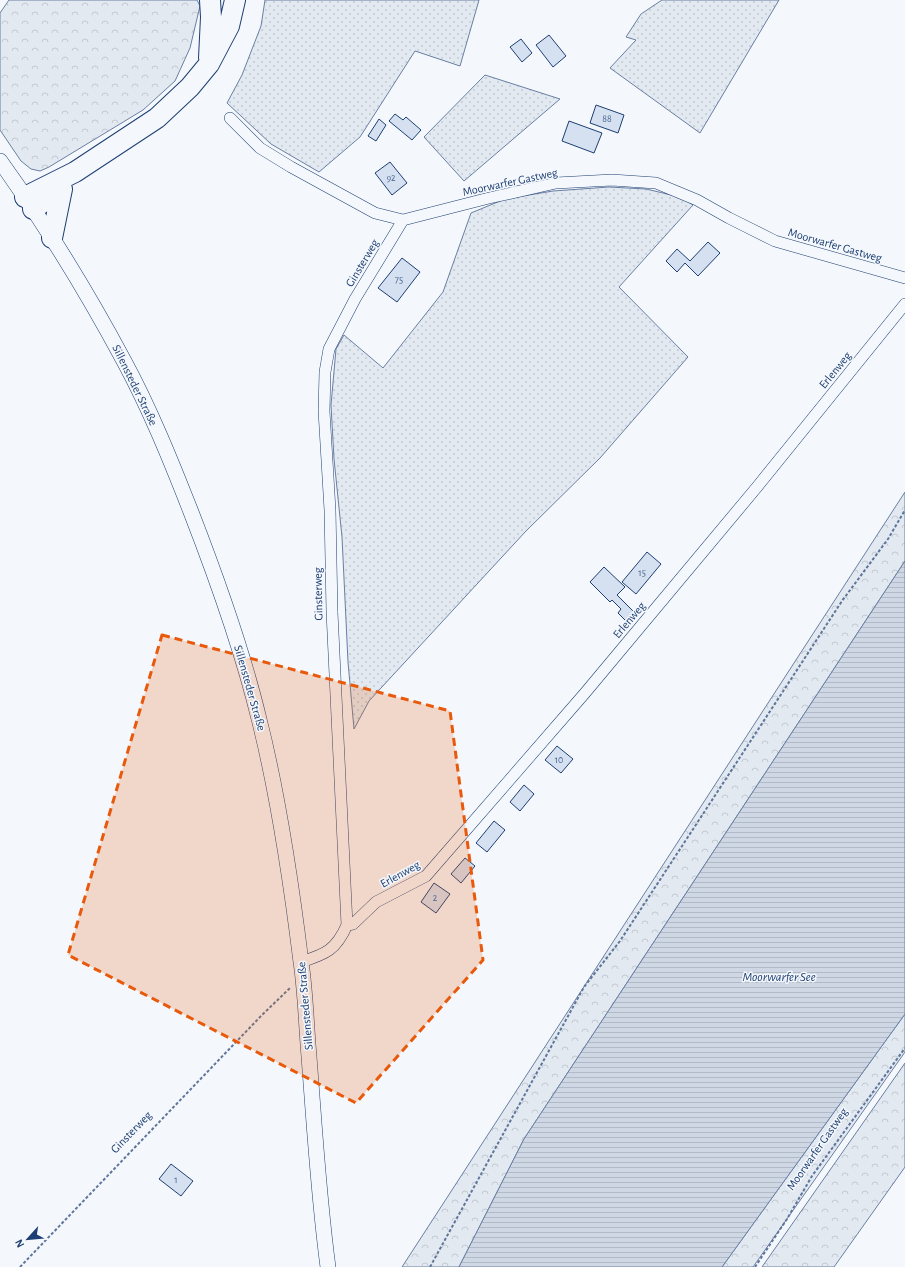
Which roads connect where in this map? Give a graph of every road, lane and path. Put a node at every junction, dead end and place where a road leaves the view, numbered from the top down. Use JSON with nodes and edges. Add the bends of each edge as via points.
{"nodes":[{"id":1,"x":210,"y":0,"type":"edge"},
{"id":2,"x":235,"y":0,"type":"edge"},
{"id":3,"x":209,"y":64,"type":"junction"},
{"id":4,"x":230,"y":118,"type":"dead end"},
{"id":5,"x":0,"y":161,"type":"edge"},
{"id":6,"x":76,"y":172,"type":"junction"},
{"id":7,"x":62,"y":189,"type":"junction"},
{"id":8,"x":29,"y":203,"type":"junction"},
{"id":9,"x":403,"y":220,"type":"junction"},
{"id":10,"x":52,"y":238,"type":"junction"},
{"id":11,"x":905,"y":278,"type":"edge"},
{"id":12,"x":905,"y":304,"type":"edge"},
{"id":13,"x":905,"y":510,"type":"edge"},
{"id":14,"x":347,"y":925,"type":"junction"},
{"id":15,"x":301,"y":962,"type":"junction"},
{"id":16,"x":293,"y":986,"type":"dead end"},
{"id":17,"x":905,"y":1048,"type":"edge"},
{"id":18,"x":20,"y":1267,"type":"edge"},
{"id":19,"x":328,"y":1267,"type":"edge"},
{"id":20,"x":430,"y":1267,"type":"edge"},
{"id":21,"x":754,"y":1267,"type":"edge"}],
"edges":[{"from":1,"to":3,"type":"highway"},
{"from":2,"to":3,"type":"highway","via":[[229,26]]},
{"from":3,"to":6,"type":"highway","via":[[190,88],[158,118]]},
{"from":4,"to":9,"type":"street","name":"Moorwarfer Gastweg","via":[[260,148],[291,168],[375,213]]},
{"from":5,"to":8,"type":"street","name":"Sillensteder Straße"},
{"from":6,"to":7,"type":"highway"},
{"from":6,"to":8,"type":"highway"},
{"from":7,"to":8,"type":"highway"},
{"from":7,"to":10,"type":"highway"},
{"from":8,"to":10,"type":"street","name":"Sillensteder Straße"},
{"from":9,"to":11,"type":"street","name":"Moorwarfer Gastweg","via":[[556,183],[612,180],[656,183],[697,200],[775,241]]},
{"from":9,"to":14,"type":"street","name":"Ginsterweg","via":[[355,299],[329,349],[325,372],[324,411]]},
{"from":10,"to":15,"type":"street","name":"Sillensteder Straße","via":[[126,364],[175,471],[212,567],[263,733],[275,786]]},
{"from":12,"to":14,"type":"street","name":"Erlenweg","via":[[585,693],[426,876],[376,902],[353,924]]},
{"from":13,"to":20,"type":"path","via":[[888,540],[842,602],[620,941],[584,987]]},
{"from":14,"to":15,"type":"street","via":[[334,947],[321,956]]},
{"from":15,"to":19,"type":"street","name":"Sillensteder Straße","via":[[322,1226]]},
{"from":16,"to":18,"type":"path","name":"Ginsterweg","via":[[261,1016]]},
{"from":17,"to":21,"type":"path","name":"Moorwarfer Gastweg","via":[[812,1176],[787,1219]]}]}
